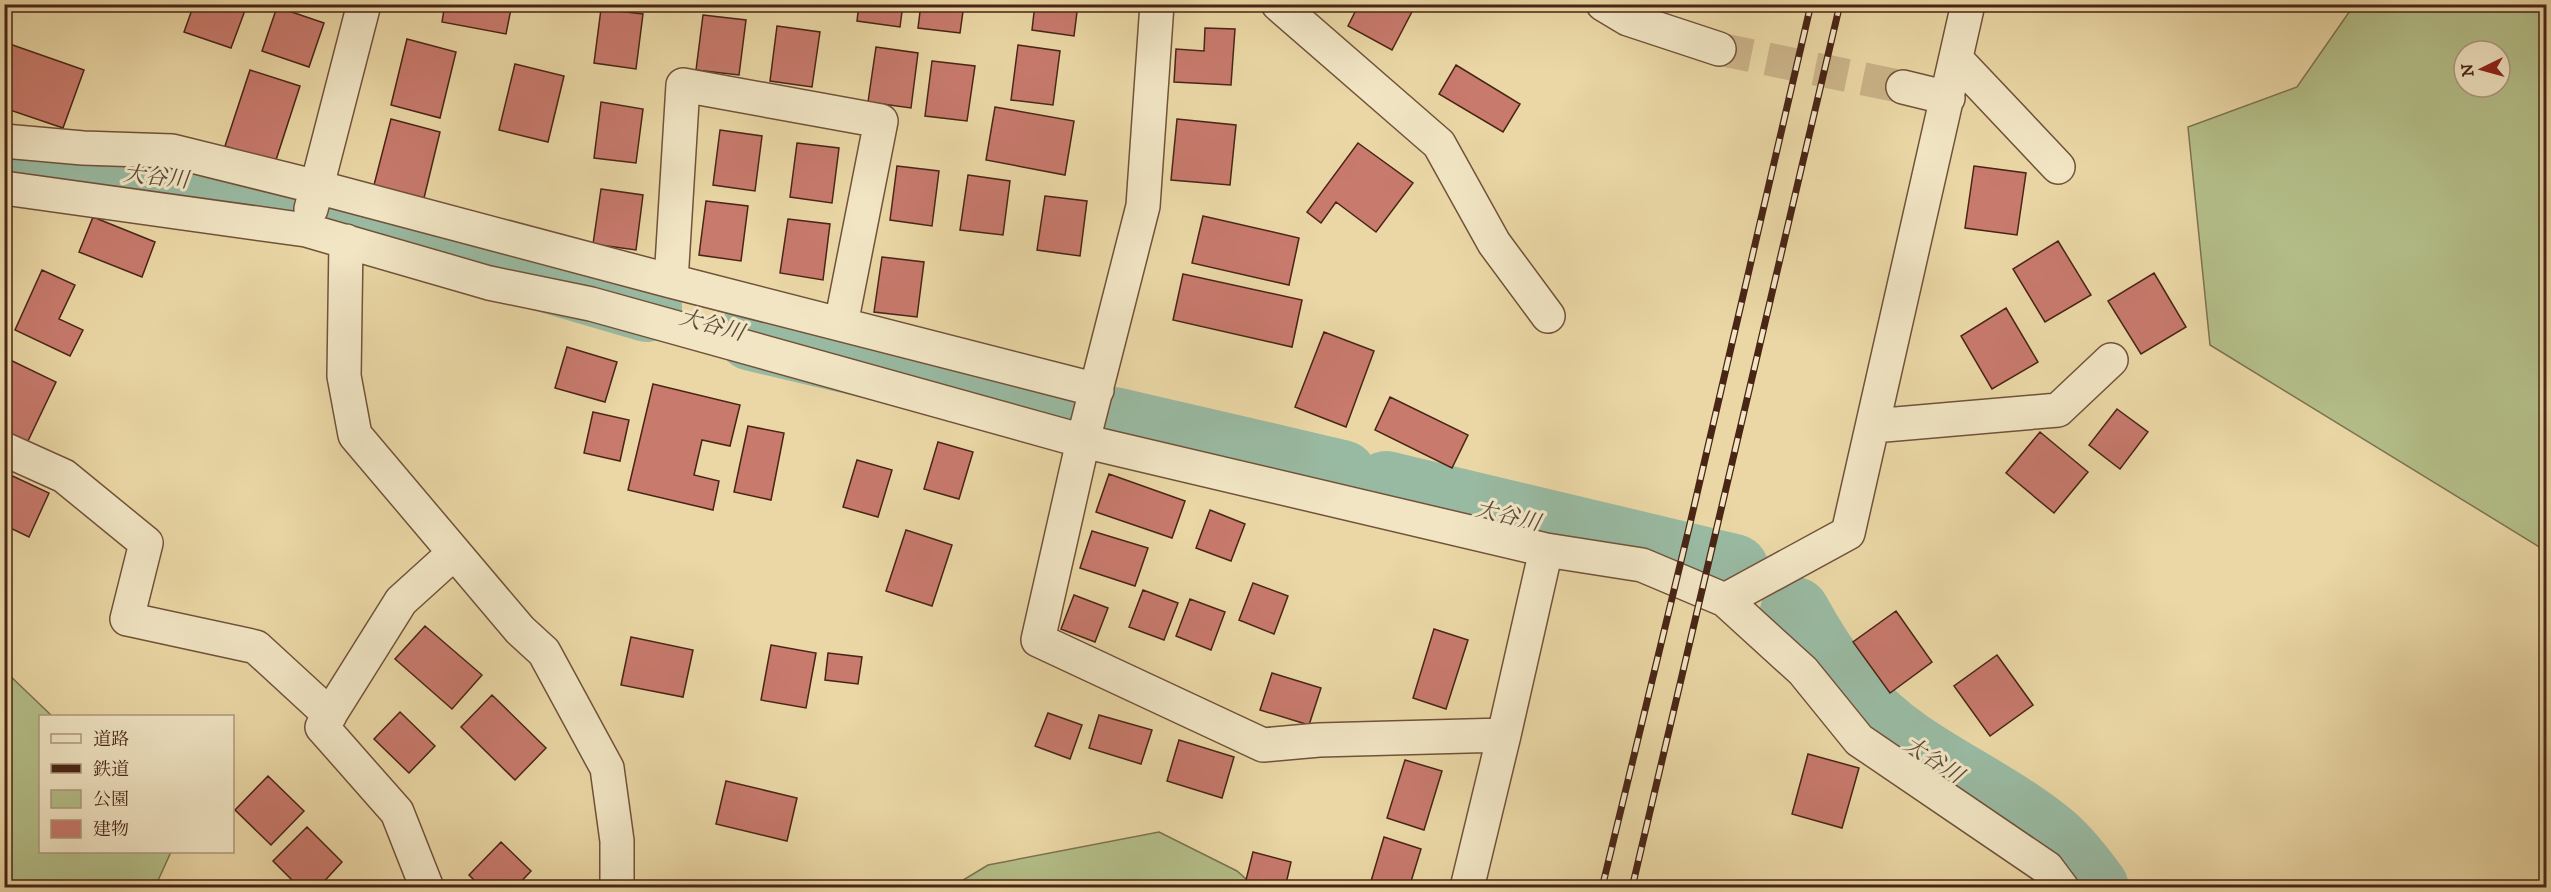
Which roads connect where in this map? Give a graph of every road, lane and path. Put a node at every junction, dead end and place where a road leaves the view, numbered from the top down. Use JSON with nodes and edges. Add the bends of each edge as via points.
{"nodes":[{"id":1,"x":364,"y":4,"type":"edge"},
{"id":2,"x":1157,"y":4,"type":"edge"},
{"id":3,"x":1278,"y":4,"type":"edge"},
{"id":4,"x":1603,"y":4,"type":"edge"},
{"id":5,"x":1968,"y":4,"type":"edge"},
{"id":6,"x":1719,"y":49,"type":"tunnel mouth"},
{"id":7,"x":1956,"y":59,"type":"junction"},
{"id":8,"x":1903,"y":87,"type":"tunnel mouth"},
{"id":9,"x":1948,"y":98,"type":"junction"},
{"id":10,"x":4,"y":141,"type":"edge"},
{"id":11,"x":2058,"y":166,"type":"dead end"},
{"id":12,"x":317,"y":187,"type":"junction"},
{"id":13,"x":4,"y":188,"type":"edge"},
{"id":14,"x":306,"y":230,"type":"junction"},
{"id":15,"x":346,"y":241,"type":"junction"},
{"id":16,"x":671,"y":281,"type":"junction"},
{"id":17,"x":1548,"y":315,"type":"dead end"},
{"id":18,"x":841,"y":324,"type":"junction"},
{"id":19,"x":2111,"y":360,"type":"dead end"},
{"id":20,"x":1097,"y":390,"type":"junction"},
{"id":21,"x":1873,"y":426,"type":"junction"},
{"id":22,"x":1083,"y":441,"type":"junction"},
{"id":23,"x":4,"y":449,"type":"edge"},
{"id":24,"x":1546,"y":550,"type":"junction"},
{"id":25,"x":454,"y":553,"type":"junction"},
{"id":26,"x":1725,"y":600,"type":"junction"},
{"id":27,"x":330,"y":715,"type":"junction"},
{"id":28,"x":1504,"y":735,"type":"junction"},
{"id":29,"x":428,"y":888,"type":"edge"},
{"id":30,"x":617,"y":888,"type":"edge"},
{"id":31,"x":1467,"y":888,"type":"edge"},
{"id":32,"x":2062,"y":888,"type":"edge"}],
"edges":[{"from":1,"to":12,"type":"street"},
{"from":2,"to":20,"type":"street","via":[[1143,206]]},
{"from":3,"to":17,"type":"street","via":[[1439,144],[1494,243]]},
{"from":4,"to":6,"type":"street","via":[[1628,19]]},
{"from":5,"to":7,"type":"street"},
{"from":7,"to":9,"type":"street"},
{"from":7,"to":11,"type":"street"},
{"from":8,"to":9,"type":"street"},
{"from":9,"to":21,"type":"street"},
{"from":10,"to":12,"type":"street","via":[[172,151]]},
{"from":12,"to":14,"type":"street"},
{"from":12,"to":16,"type":"street"},
{"from":13,"to":14,"type":"street"},
{"from":14,"to":15,"type":"street"},
{"from":15,"to":22,"type":"street","via":[[489,283],[591,304]]},
{"from":15,"to":25,"type":"street","via":[[344,375],[355,435]]},
{"from":16,"to":18,"type":"street"},
{"from":16,"to":18,"type":"street","via":[[683,85],[881,121]]},
{"from":18,"to":20,"type":"street"},
{"from":19,"to":21,"type":"street","via":[[2058,410]]},
{"from":20,"to":22,"type":"street"},
{"from":21,"to":26,"type":"street","via":[[1848,533]]},
{"from":22,"to":24,"type":"street"},
{"from":22,"to":28,"type":"street","via":[[1038,640],[1263,745]]},
{"from":23,"to":27,"type":"street","via":[[64,476],[146,543],[127,619],[256,647]]},
{"from":24,"to":26,"type":"street","via":[[1642,565]]},
{"from":24,"to":28,"type":"street"},
{"from":25,"to":27,"type":"street","via":[[401,602]]},
{"from":25,"to":30,"type":"street","via":[[544,652],[607,768],[617,841]]},
{"from":26,"to":32,"type":"street","via":[[1803,671],[1859,740],[2047,867]]},
{"from":27,"to":29,"type":"street","via":[[322,728],[397,812]]},
{"from":28,"to":31,"type":"street"}]}
